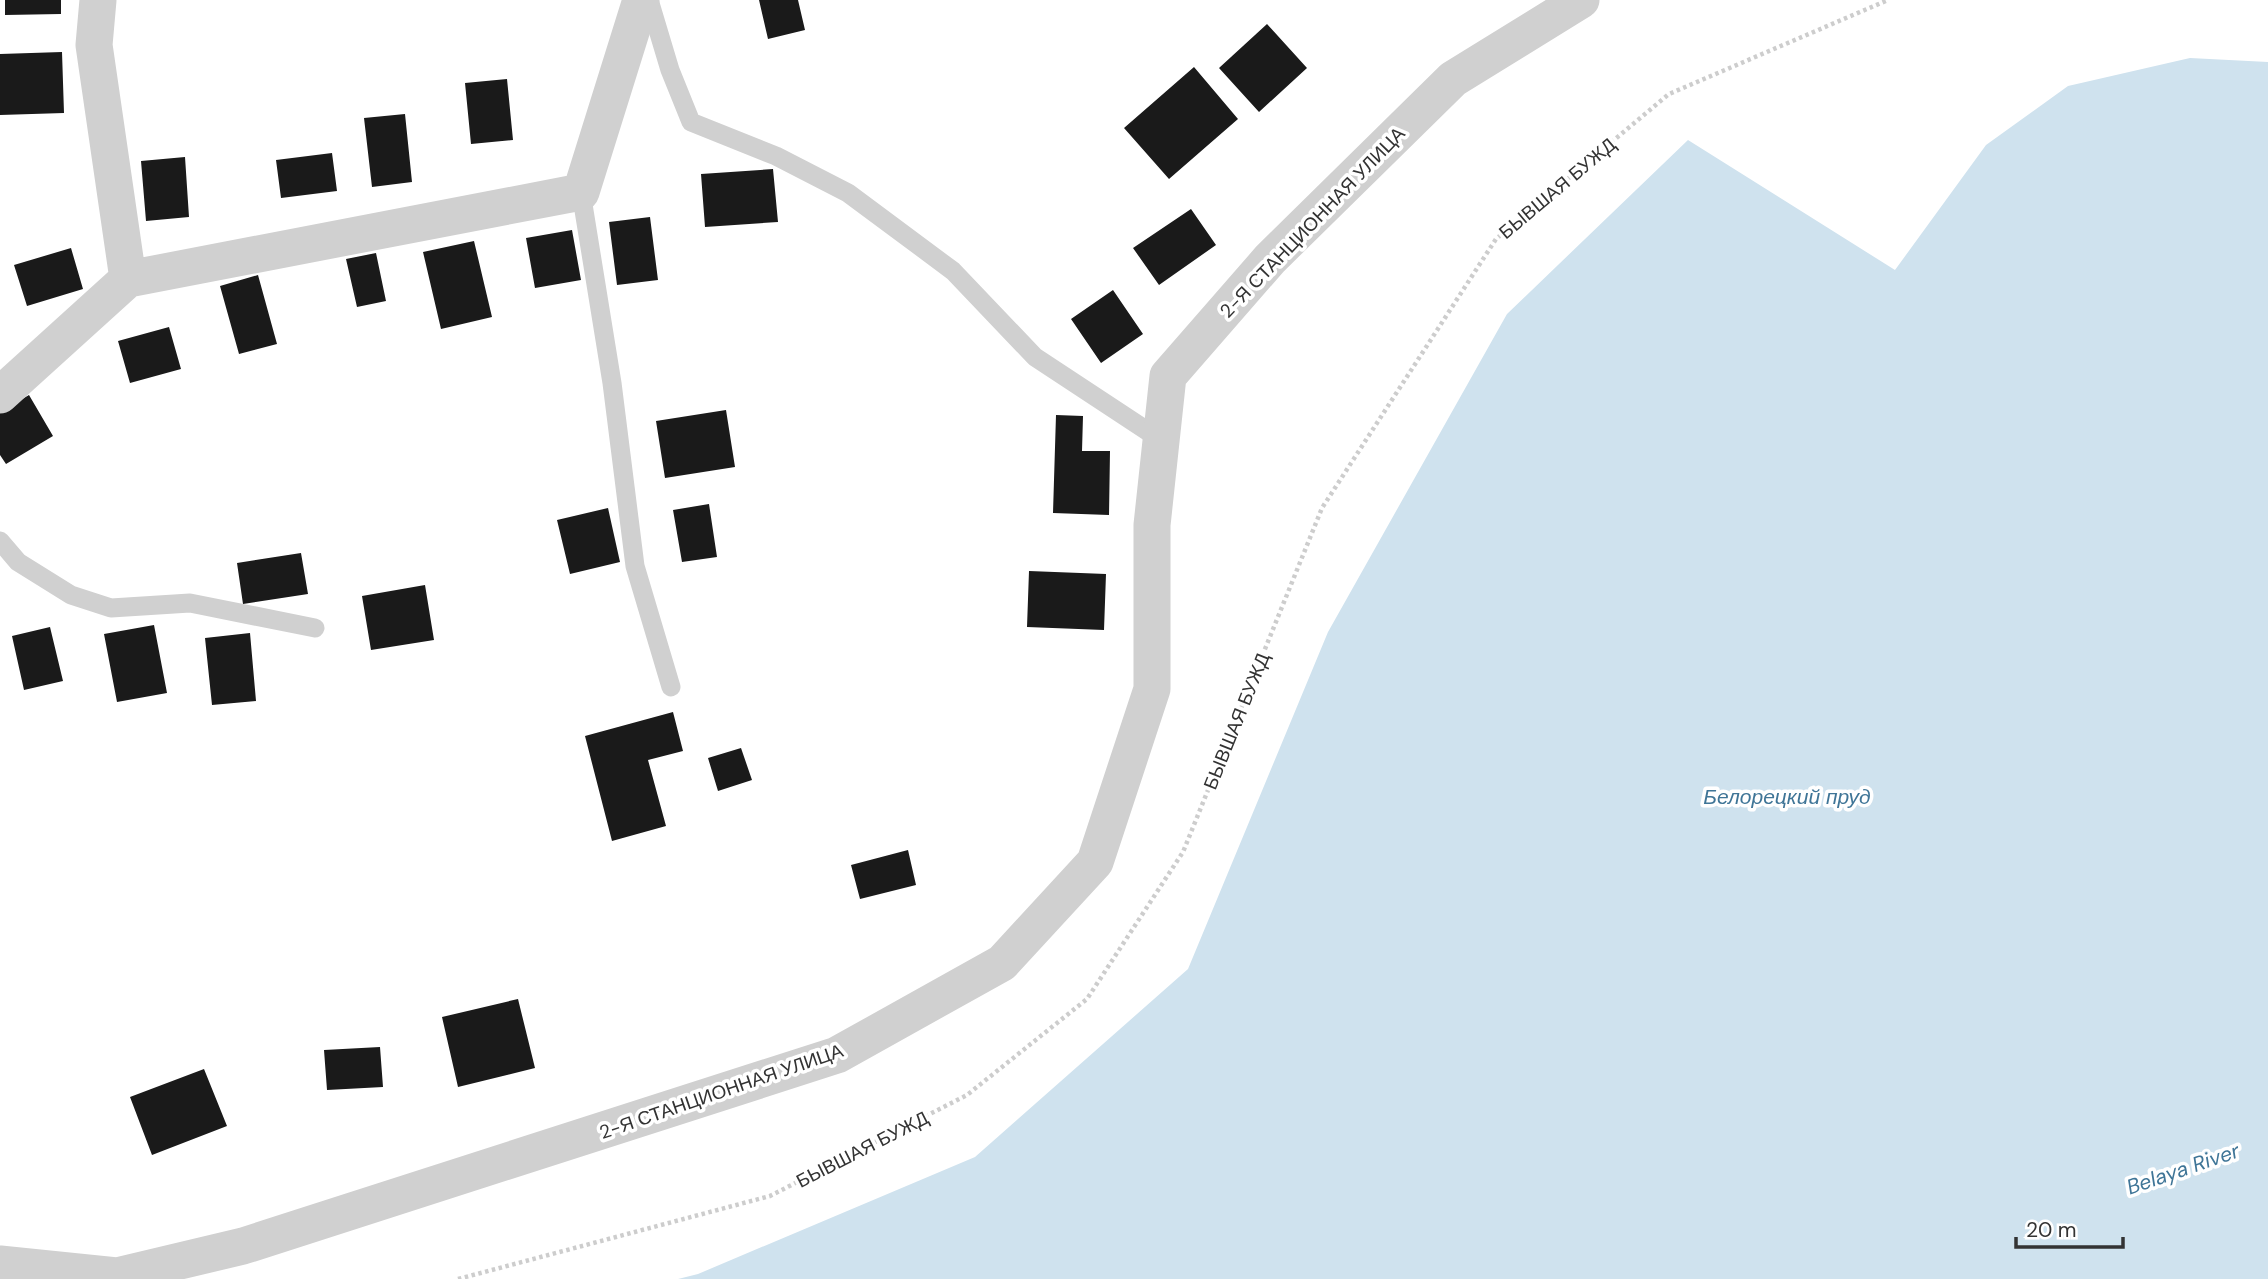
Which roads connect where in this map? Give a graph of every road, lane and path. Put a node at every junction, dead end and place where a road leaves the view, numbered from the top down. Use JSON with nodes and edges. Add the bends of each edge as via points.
{"nodes":[{"id":1,"x":98,"y":0,"type":"edge"},
{"id":2,"x":641,"y":0,"type":"edge"},
{"id":3,"x":649,"y":0,"type":"edge"},
{"id":4,"x":1581,"y":0,"type":"edge"},
{"id":5,"x":1888,"y":0,"type":"edge"},
{"id":6,"x":581,"y":192,"type":"junction"},
{"id":7,"x":128,"y":279,"type":"junction"},
{"id":8,"x":0,"y":395,"type":"edge"},
{"id":9,"x":1161,"y":440,"type":"junction"},
{"id":10,"x":0,"y":541,"type":"edge"},
{"id":11,"x":315,"y":628,"type":"dead end"},
{"id":12,"x":671,"y":687,"type":"dead end"},
{"id":13,"x":0,"y":1264,"type":"edge"},
{"id":14,"x":458,"y":1279,"type":"edge"}],
"edges":[{"from":1,"to":7,"type":"street","via":[[94,45]]},
{"from":2,"to":6,"type":"street"},
{"from":3,"to":9,"type":"lane","via":[[691,122],[776,156],[848,193],[953,271],[1035,357]]},
{"from":4,"to":9,"type":"street","name":"2-Я СТАНЦИОННАЯ УЛИЦА","via":[[1453,79],[1270,259],[1168,376]]},
{"from":5,"to":14,"type":"path","name":"БЫВШАЯ БУЖД","via":[[1669,94],[1496,239],[1322,508],[1183,852],[1087,999],[967,1095],[769,1196]]},
{"from":6,"to":7,"type":"street"},
{"from":6,"to":12,"type":"lane","via":[[635,566]]},
{"from":7,"to":8,"type":"street"},
{"from":9,"to":13,"type":"street","name":"2-Я СТАНЦИОННАЯ УЛИЦА","via":[[1152,525],[1152,690],[1095,862],[1002,963],[837,1055],[243,1246],[117,1276]]},
{"from":10,"to":11,"type":"lane","via":[[18,562],[71,595],[111,608],[190,603]]}]}
